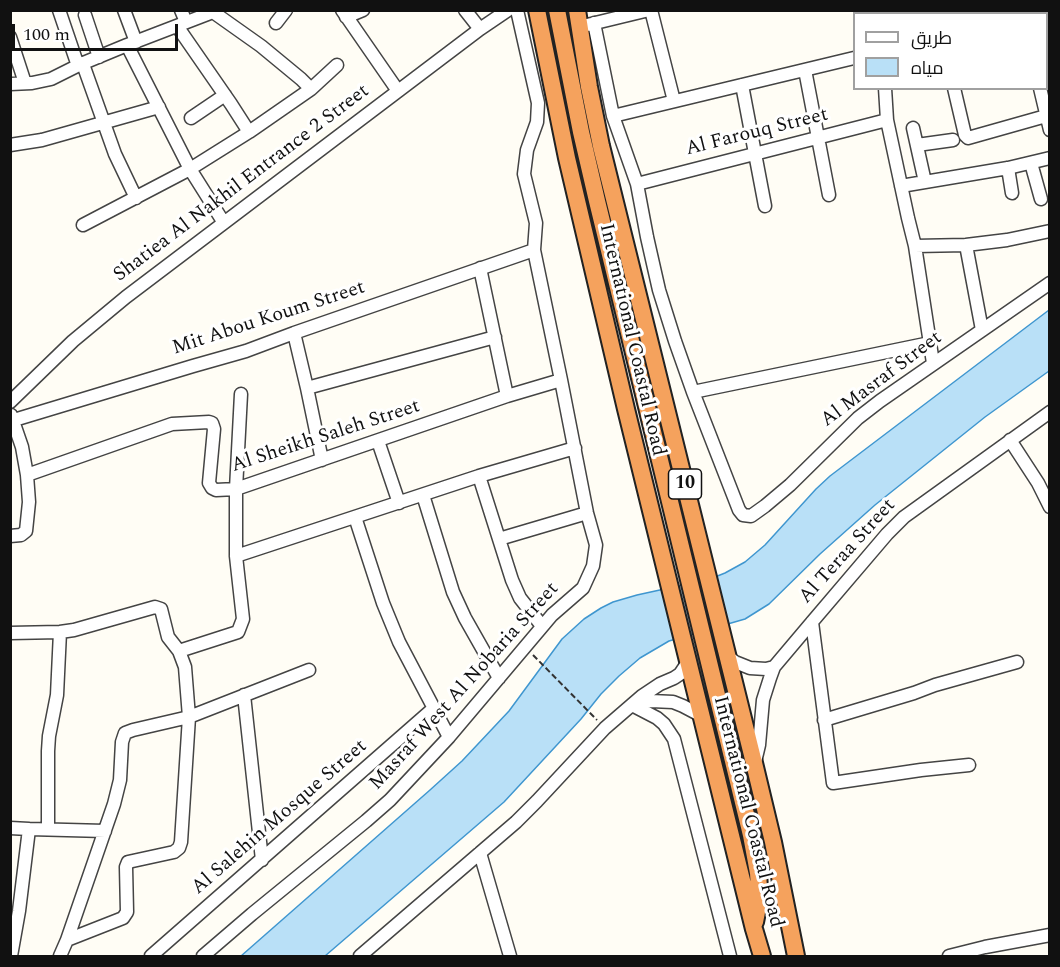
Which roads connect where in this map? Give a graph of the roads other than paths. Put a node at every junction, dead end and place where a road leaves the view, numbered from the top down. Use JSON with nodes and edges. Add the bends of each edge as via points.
{"nodes":[{"id":1,"x":59,"y":10,"type":"edge"},
{"id":2,"x":124,"y":10,"type":"edge"},
{"id":3,"x":286,"y":10,"type":"edge"},
{"id":4,"x":363,"y":10,"type":"edge"},
{"id":5,"x":465,"y":10,"type":"edge"},
{"id":6,"x":508,"y":10,"type":"edge"},
{"id":7,"x":517,"y":10,"type":"edge"},
{"id":8,"x":537,"y":10,"type":"edge"},
{"id":9,"x":557,"y":10,"type":"edge"},
{"id":10,"x":650,"y":10,"type":"edge"},
{"id":11,"x":344,"y":14,"type":"edge"},
{"id":12,"x":85,"y":15,"type":"dead end"},
{"id":13,"x":181,"y":19,"type":"edge"},
{"id":14,"x":584,"y":20,"type":"edge"},
{"id":15,"x":276,"y":23,"type":"dead end"},
{"id":16,"x":480,"y":29,"type":"junction"},
{"id":17,"x":10,"y":37,"type":"edge"},
{"id":18,"x":131,"y":43,"type":"junction"},
{"id":19,"x":99,"y":57,"type":"junction"},
{"id":20,"x":853,"y":58,"type":"edge"},
{"id":21,"x":81,"y":64,"type":"junction"},
{"id":22,"x":337,"y":65,"type":"dead end"},
{"id":23,"x":805,"y":70,"type":"junction"},
{"id":24,"x":25,"y":83,"type":"junction"},
{"id":25,"x":10,"y":84,"type":"edge"},
{"id":26,"x":742,"y":85,"type":"junction"},
{"id":27,"x":311,"y":89,"type":"junction"},
{"id":28,"x":885,"y":90,"type":"edge"},
{"id":29,"x":954,"y":90,"type":"edge"},
{"id":30,"x":1040,"y":90,"type":"edge"},
{"id":31,"x":398,"y":91,"type":"junction"},
{"id":32,"x":225,"y":95,"type":"junction"},
{"id":33,"x":674,"y":101,"type":"junction"},
{"id":34,"x":159,"y":107,"type":"junction"},
{"id":35,"x":613,"y":116,"type":"junction"},
{"id":36,"x":1046,"y":116,"type":"junction"},
{"id":37,"x":191,"y":118,"type":"dead end"},
{"id":38,"x":887,"y":120,"type":"junction"},
{"id":39,"x":104,"y":123,"type":"junction"},
{"id":40,"x":913,"y":128,"type":"dead end"},
{"id":41,"x":1050,"y":130,"type":"edge"},
{"id":42,"x":249,"y":132,"type":"junction"},
{"id":43,"x":818,"y":138,"type":"junction"},
{"id":44,"x":953,"y":140,"type":"dead end"},
{"id":45,"x":10,"y":145,"type":"edge"},
{"id":46,"x":917,"y":145,"type":"junction"},
{"id":47,"x":755,"y":154,"type":"junction"},
{"id":48,"x":1050,"y":158,"type":"edge"},
{"id":49,"x":1031,"y":163,"type":"junction"},
{"id":50,"x":1008,"y":168,"type":"junction"},
{"id":51,"x":190,"y":169,"type":"junction"},
{"id":52,"x":925,"y":182,"type":"junction"},
{"id":53,"x":637,"y":184,"type":"junction"},
{"id":54,"x":901,"y":186,"type":"junction"},
{"id":55,"x":1012,"y":193,"type":"dead end"},
{"id":56,"x":829,"y":195,"type":"dead end"},
{"id":57,"x":136,"y":198,"type":"junction"},
{"id":58,"x":1041,"y":199,"type":"dead end"},
{"id":59,"x":765,"y":206,"type":"dead end"},
{"id":60,"x":224,"y":223,"type":"junction"},
{"id":61,"x":83,"y":225,"type":"dead end"},
{"id":62,"x":1050,"y":231,"type":"edge"},
{"id":63,"x":966,"y":245,"type":"junction"},
{"id":64,"x":915,"y":246,"type":"junction"},
{"id":65,"x":534,"y":250,"type":"junction"},
{"id":66,"x":480,"y":268,"type":"junction"},
{"id":67,"x":1050,"y":283,"type":"edge"},
{"id":68,"x":982,"y":330,"type":"junction"},
{"id":69,"x":294,"y":333,"type":"junction"},
{"id":70,"x":495,"y":337,"type":"junction"},
{"id":71,"x":930,"y":343,"type":"junction"},
{"id":72,"x":933,"y":363,"type":"junction"},
{"id":73,"x":561,"y":380,"type":"junction"},
{"id":74,"x":307,"y":388,"type":"junction"},
{"id":75,"x":693,"y":392,"type":"junction"},
{"id":76,"x":241,"y":394,"type":"dead end"},
{"id":77,"x":507,"y":396,"type":"junction"},
{"id":78,"x":10,"y":402,"type":"edge"},
{"id":79,"x":1050,"y":412,"type":"edge"},
{"id":80,"x":12,"y":417,"type":"edge"},
{"id":81,"x":1010,"y":440,"type":"junction"},
{"id":82,"x":378,"y":441,"type":"junction"},
{"id":83,"x":575,"y":448,"type":"junction"},
{"id":84,"x":322,"y":460,"type":"junction"},
{"id":85,"x":27,"y":475,"type":"junction"},
{"id":86,"x":479,"y":476,"type":"junction"},
{"id":87,"x":236,"y":489,"type":"junction"},
{"id":88,"x":423,"y":495,"type":"junction"},
{"id":89,"x":399,"y":503,"type":"junction"},
{"id":90,"x":1050,"y":507,"type":"edge"},
{"id":91,"x":587,"y":513,"type":"junction"},
{"id":92,"x":355,"y":517,"type":"junction"},
{"id":93,"x":10,"y":536,"type":"edge"},
{"id":94,"x":499,"y":539,"type":"junction"},
{"id":95,"x":236,"y":556,"type":"junction"},
{"id":96,"x":812,"y":622,"type":"junction"},
{"id":97,"x":542,"y":626,"type":"junction"},
{"id":98,"x":60,"y":632,"type":"junction"},
{"id":99,"x":10,"y":633,"type":"edge"},
{"id":100,"x":179,"y":651,"type":"junction"},
{"id":101,"x":728,"y":657,"type":"junction"},
{"id":102,"x":688,"y":662,"type":"junction"},
{"id":103,"x":1017,"y":662,"type":"dead end"},
{"id":104,"x":774,"y":667,"type":"junction"},
{"id":105,"x":309,"y":670,"type":"dead end"},
{"id":106,"x":499,"y":678,"type":"junction"},
{"id":107,"x":244,"y":695,"type":"junction"},
{"id":108,"x":632,"y":705,"type":"junction"},
{"id":109,"x":434,"y":708,"type":"junction"},
{"id":110,"x":702,"y":716,"type":"junction"},
{"id":111,"x":189,"y":717,"type":"junction"},
{"id":112,"x":824,"y":720,"type":"junction"},
{"id":113,"x":449,"y":737,"type":"junction"},
{"id":114,"x":754,"y":763,"type":"junction"},
{"id":115,"x":969,"y":765,"type":"dead end"},
{"id":116,"x":10,"y":828,"type":"edge"},
{"id":117,"x":29,"y":829,"type":"junction"},
{"id":118,"x":48,"y":829,"type":"junction"},
{"id":119,"x":105,"y":831,"type":"junction"},
{"id":120,"x":480,"y":853,"type":"junction"},
{"id":121,"x":262,"y":860,"type":"junction"},
{"id":122,"x":754,"y":929,"type":"junction"},
{"id":123,"x":1050,"y":935,"type":"edge"},
{"id":124,"x":67,"y":940,"type":"junction"},
{"id":125,"x":1000,"y":944,"type":"junction"},
{"id":126,"x":11,"y":957,"type":"edge"},
{"id":127,"x":60,"y":957,"type":"edge"},
{"id":128,"x":151,"y":957,"type":"edge"},
{"id":129,"x":203,"y":957,"type":"edge"},
{"id":130,"x":360,"y":957,"type":"edge"},
{"id":131,"x":510,"y":957,"type":"edge"},
{"id":132,"x":730,"y":957,"type":"edge"},
{"id":133,"x":762,"y":957,"type":"edge"},
{"id":134,"x":796,"y":957,"type":"edge"},
{"id":135,"x":949,"y":957,"type":"edge"},
{"id":136,"x":1004,"y":957,"type":"edge"}],
"edges":[{"from":1,"to":21,"type":"street","via":[[76,60]]},
{"from":2,"to":18,"type":"street"},
{"from":3,"to":15,"type":"street"},
{"from":4,"to":11,"type":"street"},
{"from":5,"to":16,"type":"street"},
{"from":6,"to":16,"type":"street","name":"Shatiea Al Nakhil Entrance 2 Street"},
{"from":7,"to":65,"type":"street","via":[[538,103],[537,122],[524,164],[536,224]]},
{"from":8,"to":102,"type":"highway","name":"International Coastal Road","number":"10","via":[[567,158]]},
{"from":9,"to":122,"type":"highway","via":[[597,201],[751,836],[759,902]]},
{"from":10,"to":14,"type":"street"},
{"from":10,"to":33,"type":"street"},
{"from":11,"to":31,"type":"street"},
{"from":12,"to":19,"type":"street"},
{"from":13,"to":18,"type":"street"},
{"from":13,"to":27,"type":"street","via":[[216,13]]},
{"from":13,"to":32,"type":"street"},
{"from":14,"to":35,"type":"street"},
{"from":14,"to":101,"type":"highway","name":"International Coastal Road","number":"10","via":[[589,87],[601,146]]},
{"from":16,"to":31,"type":"street","name":"Shatiea Al Nakhil Entrance 2 Street"},
{"from":17,"to":24,"type":"street"},
{"from":18,"to":19,"type":"street"},
{"from":18,"to":34,"type":"street"},
{"from":19,"to":21,"type":"street"},
{"from":20,"to":23,"type":"street"},
{"from":21,"to":24,"type":"street","via":[[43,82]]},
{"from":21,"to":39,"type":"street"},
{"from":22,"to":27,"type":"street"},
{"from":23,"to":26,"type":"street"},
{"from":23,"to":43,"type":"street"},
{"from":24,"to":25,"type":"street"},
{"from":26,"to":33,"type":"street"},
{"from":26,"to":47,"type":"street"},
{"from":27,"to":42,"type":"street"},
{"from":28,"to":38,"type":"street"},
{"from":29,"to":36,"type":"street","via":[[968,138]]},
{"from":30,"to":36,"type":"street"},
{"from":31,"to":60,"type":"street","name":"Shatiea Al Nakhil Entrance 2 Street"},
{"from":32,"to":37,"type":"street"},
{"from":32,"to":42,"type":"street"},
{"from":33,"to":35,"type":"street"},
{"from":34,"to":39,"type":"street"},
{"from":34,"to":51,"type":"street"},
{"from":35,"to":53,"type":"street"},
{"from":36,"to":41,"type":"street"},
{"from":38,"to":43,"type":"street","name":"Al Farouq Street"},
{"from":38,"to":54,"type":"street"},
{"from":39,"to":45,"type":"street"},
{"from":39,"to":57,"type":"street"},
{"from":40,"to":46,"type":"street"},
{"from":42,"to":51,"type":"street"},
{"from":43,"to":47,"type":"street","name":"Al Farouq Street"},
{"from":43,"to":56,"type":"street"},
{"from":44,"to":46,"type":"street"},
{"from":46,"to":52,"type":"street"},
{"from":47,"to":53,"type":"street","name":"Al Farouq Street"},
{"from":47,"to":59,"type":"street"},
{"from":48,"to":49,"type":"street"},
{"from":49,"to":50,"type":"street"},
{"from":49,"to":58,"type":"street"},
{"from":50,"to":52,"type":"street"},
{"from":50,"to":55,"type":"street"},
{"from":51,"to":57,"type":"street"},
{"from":51,"to":60,"type":"street"},
{"from":52,"to":54,"type":"street"},
{"from":53,"to":75,"type":"street","via":[[659,290]]},
{"from":54,"to":64,"type":"street"},
{"from":57,"to":61,"type":"street"},
{"from":60,"to":78,"type":"street","name":"Shatiea Al Nakhil Entrance 2 Street","via":[[96,321]]},
{"from":62,"to":63,"type":"street"},
{"from":63,"to":64,"type":"street"},
{"from":63,"to":68,"type":"street"},
{"from":64,"to":71,"type":"street"},
{"from":65,"to":66,"type":"street","name":"Mit Abou Koum Street"},
{"from":65,"to":73,"type":"street"},
{"from":66,"to":69,"type":"street","name":"Mit Abou Koum Street"},
{"from":66,"to":70,"type":"street"},
{"from":67,"to":68,"type":"street","name":"Al Masraf Street"},
{"from":68,"to":72,"type":"street","name":"Al Masraf Street"},
{"from":69,"to":74,"type":"street"},
{"from":69,"to":80,"type":"street","name":"Mit Abou Koum Street","via":[[246,351]]},
{"from":70,"to":74,"type":"street"},
{"from":70,"to":77,"type":"street"},
{"from":71,"to":72,"type":"street"},
{"from":71,"to":75,"type":"street"},
{"from":72,"to":75,"type":"street","name":"Al Masraf Street","via":[[858,418],[765,507],[747,517],[739,510]]},
{"from":73,"to":77,"type":"street","name":"Al Sheikh Saleh Street"},
{"from":73,"to":83,"type":"street"},
{"from":74,"to":84,"type":"street"},
{"from":76,"to":87,"type":"street"},
{"from":77,"to":82,"type":"street","name":"Al Sheikh Saleh Street"},
{"from":79,"to":81,"type":"street","name":"Al Teraa Street"},
{"from":80,"to":85,"type":"street"},
{"from":81,"to":90,"type":"street"},
{"from":81,"to":96,"type":"street","name":"Al Teraa Street","via":[[895,525]]},
{"from":82,"to":84,"type":"street","name":"Al Sheikh Saleh Street"},
{"from":82,"to":89,"type":"street"},
{"from":83,"to":86,"type":"street"},
{"from":83,"to":91,"type":"street"},
{"from":84,"to":87,"type":"street","name":"Al Sheikh Saleh Street"},
{"from":85,"to":87,"type":"street","name":"Al Sheikh Saleh Street","via":[[172,424],[209,422],[214,429],[209,483],[216,490]]},
{"from":85,"to":93,"type":"street","via":[[27,528],[21,536]]},
{"from":86,"to":88,"type":"street"},
{"from":86,"to":94,"type":"street"},
{"from":87,"to":95,"type":"street"},
{"from":88,"to":89,"type":"street"},
{"from":88,"to":106,"type":"street","via":[[453,592]]},
{"from":89,"to":92,"type":"street"},
{"from":91,"to":94,"type":"street"},
{"from":91,"to":97,"type":"street","name":"Masraf West Al Nobaria Street","via":[[596,545],[593,566],[583,588]]},
{"from":92,"to":95,"type":"street"},
{"from":92,"to":109,"type":"street","via":[[399,642]]},
{"from":94,"to":97,"type":"street","via":[[520,598]]},
{"from":95,"to":100,"type":"street","via":[[243,619],[238,632]]},
{"from":96,"to":104,"type":"street","name":"Al Teraa Street"},
{"from":96,"to":112,"type":"street"},
{"from":97,"to":106,"type":"street","name":"Masraf West Al Nobaria Street"},
{"from":98,"to":99,"type":"street"},
{"from":98,"to":100,"type":"street","via":[[155,607],[161,609],[168,637]]},
{"from":98,"to":118,"type":"street","via":[[57,695],[48,751]]},
{"from":100,"to":111,"type":"street","via":[[185,667]]},
{"from":101,"to":104,"type":"street","via":[[750,668]]},
{"from":101,"to":114,"type":"highway","name":"International Coastal Road","number":"10"},
{"from":102,"to":108,"type":"street","via":[[680,674],[651,689]]},
{"from":102,"to":110,"type":"highway","name":"International Coastal Road","number":"10"},
{"from":103,"to":112,"type":"street"},
{"from":104,"to":114,"type":"street","name":"Al Teraa Street","via":[[763,700]]},
{"from":105,"to":107,"type":"street"},
{"from":106,"to":113,"type":"street","name":"Masraf West Al Nobaria Street"},
{"from":107,"to":111,"type":"street"},
{"from":107,"to":121,"type":"street"},
{"from":108,"to":110,"type":"street","via":[[673,702]]},
{"from":108,"to":120,"type":"street"},
{"from":108,"to":132,"type":"street","via":[[657,718],[674,739]]},
{"from":109,"to":113,"type":"street"},
{"from":109,"to":121,"type":"street","name":"Al Salehin Mosque Street"},
{"from":110,"to":122,"type":"highway","name":"International Coastal Road","number":"10"},
{"from":111,"to":119,"type":"street","via":[[126,733],[120,780]]},
{"from":111,"to":124,"type":"street","via":[[179,848],[128,862],[126,916]]},
{"from":112,"to":115,"type":"street","via":[[834,784]]},
{"from":113,"to":129,"type":"street","name":"Masraf West Al Nobaria Street","via":[[366,822]]},
{"from":114,"to":134,"type":"highway","name":"International Coastal Road","number":"10"},
{"from":116,"to":117,"type":"street"},
{"from":117,"to":118,"type":"street"},
{"from":117,"to":126,"type":"street"},
{"from":118,"to":119,"type":"street"},
{"from":119,"to":124,"type":"street"},
{"from":120,"to":130,"type":"street"},
{"from":120,"to":131,"type":"street"},
{"from":121,"to":128,"type":"street","name":"Al Salehin Mosque Street"},
{"from":122,"to":133,"type":"highway","name":"International Coastal Road","number":"10"},
{"from":123,"to":125,"type":"street"},
{"from":124,"to":127,"type":"street"},
{"from":125,"to":135,"type":"street"},
{"from":125,"to":136,"type":"street"}]}
